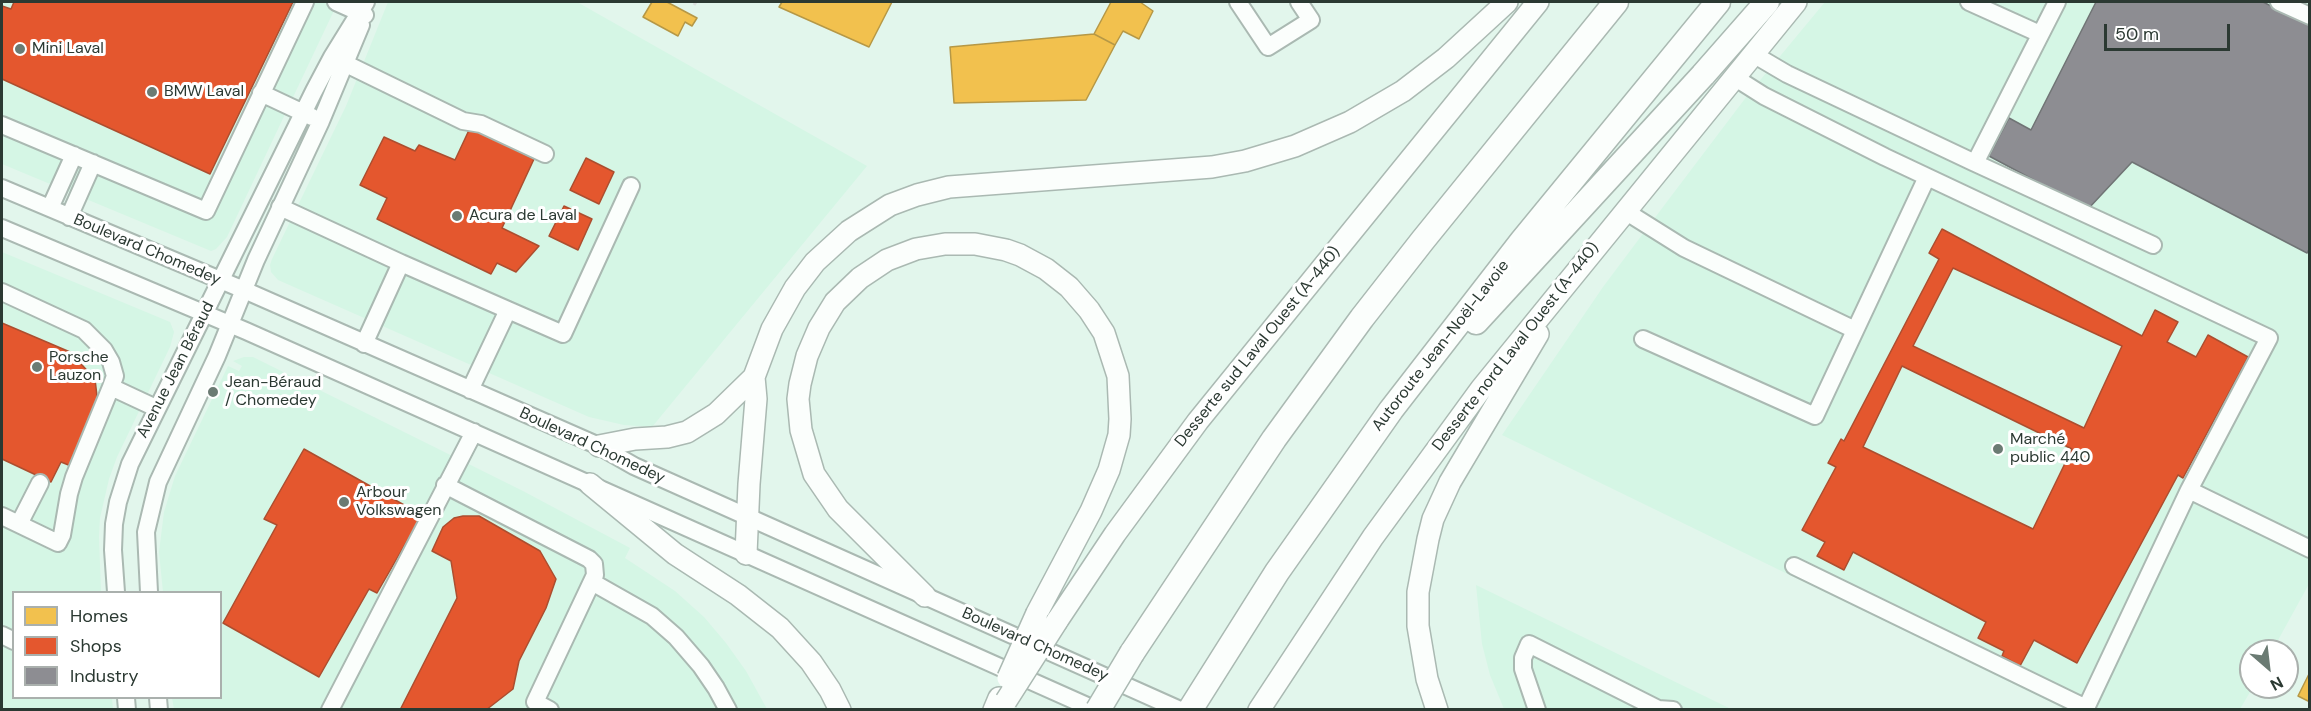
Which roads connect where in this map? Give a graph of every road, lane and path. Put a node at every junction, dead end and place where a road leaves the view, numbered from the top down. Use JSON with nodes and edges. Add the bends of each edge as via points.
{"nodes":[{"id":1,"x":304,"y":2,"type":"edge"},
{"id":2,"x":336,"y":2,"type":"edge"},
{"id":3,"x":1238,"y":2,"type":"edge"},
{"id":4,"x":1299,"y":2,"type":"edge"},
{"id":5,"x":1507,"y":2,"type":"edge"},
{"id":6,"x":1538,"y":2,"type":"edge"},
{"id":7,"x":1616,"y":2,"type":"edge"},
{"id":8,"x":1718,"y":2,"type":"edge"},
{"id":9,"x":1767,"y":2,"type":"edge"},
{"id":10,"x":1796,"y":2,"type":"edge"},
{"id":11,"x":1969,"y":2,"type":"edge"},
{"id":12,"x":2057,"y":2,"type":"edge"},
{"id":13,"x":2279,"y":2,"type":"edge"},
{"id":14,"x":365,"y":8,"type":"edge"},
{"id":15,"x":2310,"y":16,"type":"edge"},
{"id":16,"x":2040,"y":34,"type":"junction"},
{"id":17,"x":1753,"y":54,"type":"junction"},
{"id":18,"x":339,"y":61,"type":"junction"},
{"id":19,"x":1734,"y":77,"type":"junction"},
{"id":20,"x":261,"y":93,"type":"junction"},
{"id":21,"x":304,"y":112,"type":"junction"},
{"id":22,"x":321,"y":121,"type":"junction"},
{"id":23,"x":2,"y":125,"type":"edge"},
{"id":24,"x":544,"y":154,"type":"dead end"},
{"id":25,"x":74,"y":155,"type":"junction"},
{"id":26,"x":93,"y":163,"type":"junction"},
{"id":27,"x":1975,"y":163,"type":"junction"},
{"id":28,"x":1927,"y":177,"type":"junction"},
{"id":29,"x":631,"y":186,"type":"dead end"},
{"id":30,"x":2,"y":188,"type":"edge"},
{"id":31,"x":280,"y":207,"type":"junction"},
{"id":32,"x":50,"y":208,"type":"junction"},
{"id":33,"x":1624,"y":211,"type":"junction"},
{"id":34,"x":69,"y":217,"type":"junction"},
{"id":35,"x":2,"y":228,"type":"edge"},
{"id":36,"x":2153,"y":245,"type":"dead end"},
{"id":37,"x":401,"y":263,"type":"junction"},
{"id":38,"x":1575,"y":271,"type":"junction"},
{"id":39,"x":221,"y":281,"type":"junction"},
{"id":40,"x":244,"y":290,"type":"junction"},
{"id":41,"x":2,"y":292,"type":"edge"},
{"id":42,"x":508,"y":310,"type":"junction"},
{"id":43,"x":204,"y":313,"type":"junction"},
{"id":44,"x":230,"y":324,"type":"junction"},
{"id":45,"x":1856,"y":330,"type":"junction"},
{"id":46,"x":1643,"y":339,"type":"dead end"},
{"id":47,"x":364,"y":344,"type":"junction"},
{"id":48,"x":754,"y":378,"type":"junction"},
{"id":49,"x":111,"y":387,"type":"junction"},
{"id":50,"x":470,"y":390,"type":"junction"},
{"id":51,"x":156,"y":408,"type":"junction"},
{"id":52,"x":474,"y":432,"type":"junction"},
{"id":53,"x":1375,"y":432,"type":"junction"},
{"id":54,"x":599,"y":446,"type":"junction"},
{"id":55,"x":40,"y":483,"type":"dead end"},
{"id":56,"x":590,"y":484,"type":"junction"},
{"id":57,"x":445,"y":485,"type":"junction"},
{"id":58,"x":2189,"y":490,"type":"junction"},
{"id":59,"x":2,"y":516,"type":"edge"},
{"id":60,"x":748,"y":517,"type":"junction"},
{"id":61,"x":18,"y":525,"type":"junction"},
{"id":62,"x":2310,"y":549,"type":"edge"},
{"id":63,"x":746,"y":555,"type":"junction"},
{"id":64,"x":1794,"y":566,"type":"dead end"},
{"id":65,"x":592,"y":582,"type":"junction"},
{"id":66,"x":116,"y":591,"type":"edge"},
{"id":67,"x":148,"y":591,"type":"edge"},
{"id":68,"x":925,"y":596,"type":"junction"},
{"id":69,"x":1628,"y":703,"type":"edge"},
{"id":70,"x":1000,"y":704,"type":"edge"},
{"id":71,"x":330,"y":710,"type":"edge"},
{"id":72,"x":550,"y":710,"type":"edge"},
{"id":73,"x":728,"y":710,"type":"edge"},
{"id":74,"x":840,"y":710,"type":"edge"},
{"id":75,"x":1097,"y":710,"type":"edge"},
{"id":76,"x":1180,"y":710,"type":"edge"},
{"id":77,"x":1190,"y":710,"type":"edge"},
{"id":78,"x":1259,"y":710,"type":"edge"},
{"id":79,"x":1437,"y":710,"type":"edge"},
{"id":80,"x":1537,"y":710,"type":"edge"},
{"id":81,"x":1672,"y":710,"type":"edge"}],
"edges":[{"from":1,"to":20,"type":"street"},
{"from":2,"to":14,"type":"street"},
{"from":3,"to":4,"type":"street","via":[[1268,47],[1311,20]]},
{"from":5,"to":48,"type":"main road","via":[[1446,58],[1392,99],[1325,134],[1279,151],[1212,167],[949,187],[890,205],[838,240],[804,275],[780,313]]},
{"from":6,"to":70,"type":"main road","name":"Desserte sud Laval Ouest (A-440)","bridge":true,"via":[[1198,421]]},
{"from":7,"to":75,"type":"highway","bridge":true,"via":[[1423,240],[1268,447]]},
{"from":8,"to":53,"type":"highway","name":"Autoroute Jean-Noël-Lavoie","via":[[1502,266]]},
{"from":9,"to":53,"type":"highway"},
{"from":10,"to":17,"type":"main road","name":"Desserte nord Laval Ouest (A-440)"},
{"from":11,"to":16,"type":"street"},
{"from":12,"to":16,"type":"street"},
{"from":13,"to":15,"type":"street"},
{"from":14,"to":18,"type":"street","name":"Avenue Jean Béraud"},
{"from":16,"to":27,"type":"street"},
{"from":17,"to":19,"type":"main road","name":"Desserte nord Laval Ouest (A-440)"},
{"from":17,"to":27,"type":"street"},
{"from":18,"to":21,"type":"street","name":"Avenue Jean Béraud"},
{"from":18,"to":22,"type":"street","name":"Avenue Jean Béraud"},
{"from":18,"to":24,"type":"street","via":[[463,121],[481,124]]},
{"from":19,"to":28,"type":"street","via":[[1764,96]]},
{"from":19,"to":33,"type":"main road","name":"Desserte nord Laval Ouest (A-440)"},
{"from":20,"to":21,"type":"street"},
{"from":20,"to":26,"type":"street","via":[[206,211]]},
{"from":21,"to":22,"type":"street"},
{"from":21,"to":39,"type":"street","name":"Avenue Jean Béraud"},
{"from":22,"to":31,"type":"street","name":"Avenue Jean Béraud"},
{"from":23,"to":25,"type":"street"},
{"from":25,"to":26,"type":"street"},
{"from":25,"to":32,"type":"street"},
{"from":26,"to":34,"type":"street"},
{"from":27,"to":36,"type":"street"},
{"from":28,"to":45,"type":"street"},
{"from":28,"to":58,"type":"street","via":[[2269,338]]},
{"from":29,"to":42,"type":"street","via":[[563,334]]},
{"from":30,"to":32,"type":"street","name":"Boulevard Chomedey"},
{"from":31,"to":37,"type":"street"},
{"from":31,"to":40,"type":"street","name":"Avenue Jean Béraud"},
{"from":32,"to":34,"type":"street","name":"Boulevard Chomedey"},
{"from":33,"to":38,"type":"main road","name":"Desserte nord Laval Ouest (A-440)"},
{"from":33,"to":45,"type":"street","via":[[1684,248]]},
{"from":34,"to":39,"type":"street","name":"Boulevard Chomedey"},
{"from":35,"to":43,"type":"street","name":"Boulevard Chomedey"},
{"from":37,"to":42,"type":"street"},
{"from":37,"to":47,"type":"street"},
{"from":38,"to":78,"type":"main road","name":"Desserte nord Laval Ouest (A-440)","via":[[1406,491]]},
{"from":38,"to":79,"type":"main road","via":[[1461,463],[1433,519],[1420,572],[1418,626],[1426,679]]},
{"from":39,"to":40,"type":"street","name":"Boulevard Chomedey"},
{"from":39,"to":43,"type":"street","name":"Avenue Jean Béraud"},
{"from":40,"to":44,"type":"street","name":"Avenue Jean Béraud"},
{"from":40,"to":47,"type":"street","name":"Boulevard Chomedey"},
{"from":41,"to":49,"type":"street","via":[[84,330],[111,362],[115,376]]},
{"from":42,"to":50,"type":"street"},
{"from":43,"to":44,"type":"street","name":"Boulevard Chomedey"},
{"from":43,"to":51,"type":"street","name":"Avenue Jean Béraud"},
{"from":44,"to":52,"type":"street","name":"Boulevard Chomedey"},
{"from":44,"to":67,"type":"street","name":"Avenue Jean Béraud","via":[[152,500],[146,539]]},
{"from":45,"to":46,"type":"street","via":[[1815,416]]},
{"from":47,"to":50,"type":"street","name":"Boulevard Chomedey"},
{"from":48,"to":54,"type":"main road","via":[[716,414],[687,432]]},
{"from":48,"to":60,"type":"main road"},
{"from":49,"to":51,"type":"street"},
{"from":49,"to":61,"type":"street","via":[[74,477],[58,543]]},
{"from":50,"to":54,"type":"street","name":"Boulevard Chomedey"},
{"from":51,"to":66,"type":"street","name":"Avenue Jean Béraud","via":[[130,464],[115,513],[112,550]]},
{"from":52,"to":56,"type":"street","name":"Boulevard Chomedey"},
{"from":52,"to":57,"type":"street"},
{"from":53,"to":77,"type":"highway","name":"Autoroute Jean-Noël-Lavoie","via":[[1256,604]]},
{"from":54,"to":60,"type":"street","name":"Boulevard Chomedey"},
{"from":55,"to":61,"type":"street"},
{"from":56,"to":63,"type":"street","name":"Boulevard Chomedey"},
{"from":56,"to":74,"type":"main road","via":[[675,554],[780,628],[817,670]]},
{"from":57,"to":65,"type":"street","via":[[588,559],[596,570]]},
{"from":57,"to":71,"type":"street"},
{"from":58,"to":62,"type":"street"},
{"from":58,"to":64,"type":"street","via":[[2086,708]]},
{"from":59,"to":61,"type":"street"},
{"from":60,"to":63,"type":"main road"},
{"from":60,"to":68,"type":"street","name":"Boulevard Chomedey"},
{"from":63,"to":75,"type":"street","name":"Boulevard Chomedey"},
{"from":65,"to":72,"type":"street","via":[[535,702]]},
{"from":65,"to":73,"type":"street","via":[[652,616],[676,637],[706,673]]},
{"from":68,"to":70,"type":"main road","bridge":true,"via":[[838,509],[814,474],[801,430],[800,384],[809,348],[819,328],[836,302],[860,278],[916,249],[975,244],[1020,255],[1070,287],[1104,333],[1118,376],[1120,419],[1109,470],[1037,612]]},
{"from":68,"to":76,"type":"street","name":"Boulevard Chomedey"},
{"from":69,"to":80,"type":"street","via":[[1529,644],[1523,669]]},
{"from":69,"to":81,"type":"street"}]}
